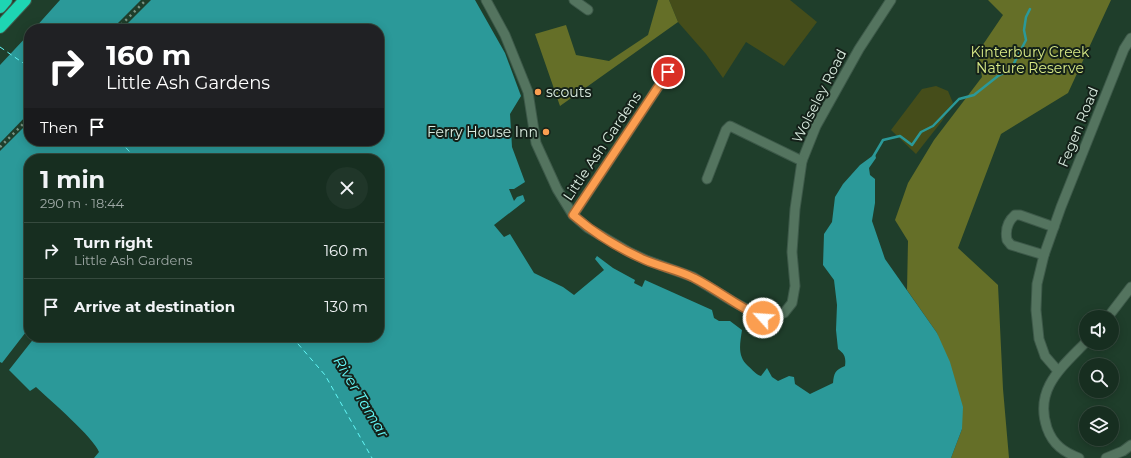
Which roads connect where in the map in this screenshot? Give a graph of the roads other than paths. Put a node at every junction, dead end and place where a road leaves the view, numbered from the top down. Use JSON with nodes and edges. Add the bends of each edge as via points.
{"nodes":[{"id":1,"x":6,"y":0,"type":"edge"},
{"id":2,"x":25,"y":0,"type":"edge"},
{"id":3,"x":486,"y":0,"type":"edge"},
{"id":4,"x":574,"y":0,"type":"edge"},
{"id":5,"x":891,"y":0,"type":"edge"},
{"id":6,"x":0,"y":7,"type":"edge"},
{"id":7,"x":588,"y":10,"type":"dead end"},
{"id":8,"x":0,"y":27,"type":"edge"},
{"id":9,"x":1131,"y":38,"type":"edge"},
{"id":10,"x":668,"y":72,"type":"dead end"},
{"id":11,"x":802,"y":161,"type":"junction"},
{"id":12,"x":707,"y":179,"type":"dead end"},
{"id":13,"x":573,"y":215,"type":"junction"},
{"id":14,"x":1054,"y":227,"type":"junction"},
{"id":15,"x":1044,"y":255,"type":"junction"},
{"id":16,"x":1131,"y":287,"type":"edge"},
{"id":17,"x":1113,"y":310,"type":"edge"},
{"id":18,"x":1079,"y":349,"type":"edge"},
{"id":19,"x":1058,"y":371,"type":"junction"},
{"id":20,"x":1131,"y":445,"type":"edge"},
{"id":21,"x":1080,"y":458,"type":"edge"},
{"id":22,"x":1106,"y":458,"type":"edge"}],
"edges":[{"from":1,"to":6,"type":"highway"},
{"from":2,"to":8,"type":"highway"},
{"from":3,"to":13,"type":"street","name":"Wolseley Road","via":[[505,35],[528,92],[536,143],[557,189]]},
{"from":4,"to":7,"type":"street"},
{"from":5,"to":11,"type":"street","name":"Wolseley Road","via":[[834,91]]},
{"from":9,"to":14,"type":"street","name":"Fegen Road","via":[[1094,121]]},
{"from":10,"to":13,"type":"street","name":"Little Ash Gardens"},
{"from":11,"to":12,"type":"street","via":[[730,126],[726,130]]},
{"from":11,"to":13,"type":"street","name":"Wolseley Road","via":[[795,209],[792,252],[795,286],[792,303],[784,313],[774,317],[763,318],[693,277],[629,252],[588,228]]},
{"from":14,"to":15,"type":"street","name":"Fegen Road"},
{"from":14,"to":15,"type":"street","via":[[1020,215],[1015,215],[1007,226],[1007,240],[1011,245]]},
{"from":15,"to":19,"type":"street","name":"Fegen Road","via":[[1037,284],[1039,339],[1045,356]]},
{"from":16,"to":17,"type":"street"},
{"from":18,"to":19,"type":"street"},
{"from":19,"to":21,"type":"street","via":[[1046,391],[1044,418],[1051,439],[1064,452]]},
{"from":20,"to":22,"type":"street"}]}
